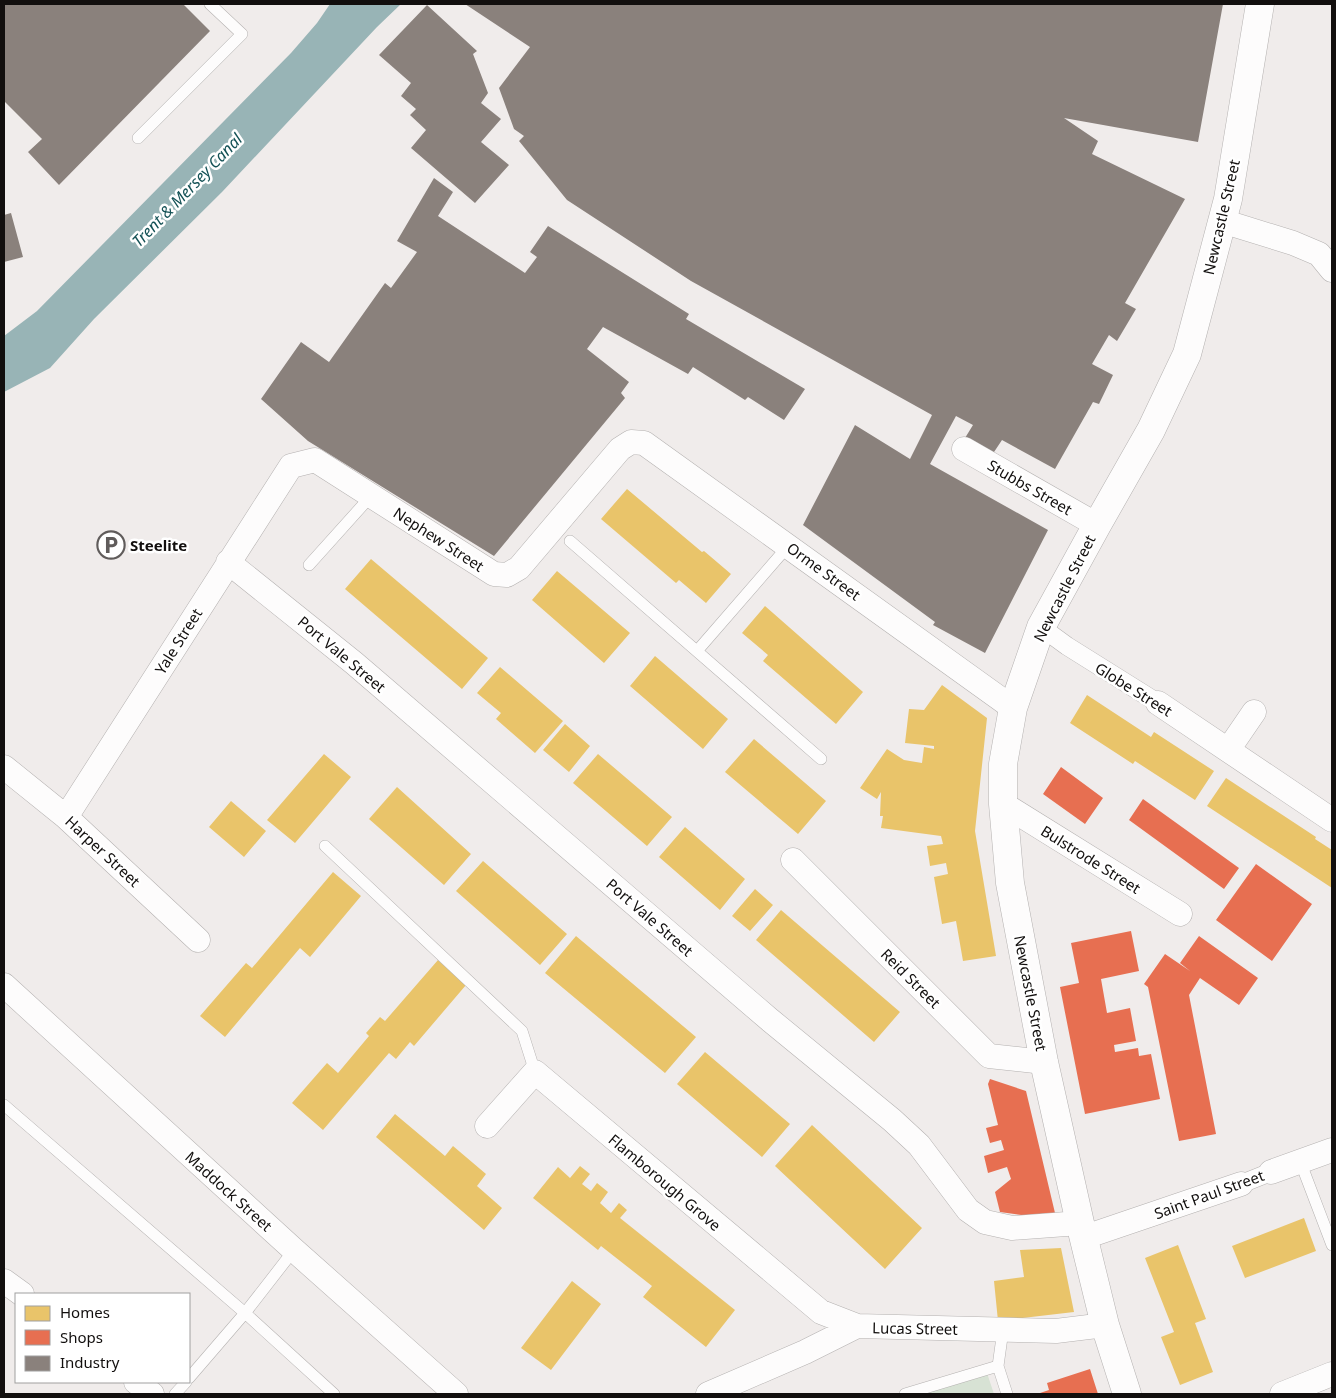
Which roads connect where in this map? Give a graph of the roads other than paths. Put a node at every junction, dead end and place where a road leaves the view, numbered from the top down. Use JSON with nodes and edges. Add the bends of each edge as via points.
{"nodes":[{"id":1,"x":210,"y":4,"type":"edge"},
{"id":2,"x":1260,"y":4,"type":"edge"},
{"id":3,"x":138,"y":138,"type":"dead end"},
{"id":4,"x":1222,"y":221,"type":"junction"},
{"id":5,"x":1328,"y":256,"type":"edge"},
{"id":6,"x":631,"y":442,"type":"joint"},
{"id":7,"x":964,"y":449,"type":"dead end"},
{"id":8,"x":291,"y":466,"type":"joint"},
{"id":9,"x":371,"y":496,"type":"junction"},
{"id":10,"x":1097,"y":525,"type":"junction"},
{"id":11,"x":570,"y":541,"type":"dead end"},
{"id":12,"x":789,"y":545,"type":"junction"},
{"id":13,"x":228,"y":562,"type":"junction"},
{"id":14,"x":309,"y":565,"type":"dead end"},
{"id":15,"x":1041,"y":627,"type":"junction"},
{"id":16,"x":697,"y":651,"type":"junction"},
{"id":17,"x":1158,"y":703,"type":"joint"},
{"id":18,"x":1014,"y":708,"type":"junction"},
{"id":19,"x":1254,"y":712,"type":"dead end"},
{"id":20,"x":1228,"y":750,"type":"junction"},
{"id":21,"x":821,"y":759,"type":"dead end"},
{"id":22,"x":8,"y":778,"type":"edge"},
{"id":23,"x":1003,"y":804,"type":"junction"},
{"id":24,"x":66,"y":817,"type":"junction"},
{"id":25,"x":1332,"y":820,"type":"edge"},
{"id":26,"x":325,"y":846,"type":"dead end"},
{"id":27,"x":793,"y":860,"type":"dead end"},
{"id":28,"x":1180,"y":914,"type":"dead end"},
{"id":29,"x":198,"y":940,"type":"dead end"},
{"id":30,"x":4,"y":985,"type":"edge"},
{"id":31,"x":1044,"y":1062,"type":"junction"},
{"id":32,"x":535,"y":1072,"type":"junction"},
{"id":33,"x":4,"y":1105,"type":"edge"},
{"id":34,"x":487,"y":1126,"type":"dead end"},
{"id":35,"x":1332,"y":1150,"type":"edge"},
{"id":36,"x":1300,"y":1162,"type":"junction"},
{"id":37,"x":1271,"y":1172,"type":"joint"},
{"id":38,"x":1241,"y":1184,"type":"joint"},
{"id":39,"x":1083,"y":1230,"type":"junction"},
{"id":40,"x":1332,"y":1243,"type":"edge"},
{"id":41,"x":294,"y":1250,"type":"junction"},
{"id":42,"x":4,"y":1281,"type":"edge"},
{"id":43,"x":21,"y":1293,"type":"edge"},
{"id":44,"x":245,"y":1313,"type":"junction"},
{"id":45,"x":1105,"y":1325,"type":"junction"},
{"id":46,"x":857,"y":1326,"type":"junction"},
{"id":47,"x":1003,"y":1330,"type":"junction"},
{"id":48,"x":998,"y":1366,"type":"junction"},
{"id":49,"x":1332,"y":1374,"type":"edge"},
{"id":50,"x":190,"y":1377,"type":"edge"},
{"id":51,"x":185,"y":1383,"type":"edge"},
{"id":52,"x":175,"y":1394,"type":"edge"},
{"id":53,"x":334,"y":1394,"type":"edge"},
{"id":54,"x":456,"y":1394,"type":"edge"},
{"id":55,"x":708,"y":1394,"type":"edge"},
{"id":56,"x":905,"y":1394,"type":"edge"},
{"id":57,"x":1007,"y":1394,"type":"edge"},
{"id":58,"x":1127,"y":1394,"type":"edge"},
{"id":59,"x":1282,"y":1394,"type":"edge"}],
"edges":[{"from":1,"to":3,"type":"lane","via":[[242,34]]},
{"from":2,"to":4,"type":"main road","name":"Newcastle Street"},
{"from":4,"to":5,"type":"street"},
{"from":4,"to":10,"type":"main road","name":"Newcastle Street","via":[[1187,354],[1152,430]]},
{"from":6,"to":9,"type":"street","name":"Nephew Street","via":[[620,448],[519,568],[507,574],[494,574]]},
{"from":6,"to":12,"type":"street","name":"Orme Street","via":[[644,443]]},
{"from":7,"to":10,"type":"street","name":"Stubbs Street"},
{"from":8,"to":9,"type":"street","name":"Nephew Street","via":[[315,460]]},
{"from":8,"to":13,"type":"street","name":"Yale Street"},
{"from":9,"to":14,"type":"lane"},
{"from":10,"to":15,"type":"main road","name":"Newcastle Street"},
{"from":11,"to":16,"type":"lane"},
{"from":12,"to":16,"type":"lane"},
{"from":12,"to":18,"type":"street","name":"Orme Street"},
{"from":13,"to":24,"type":"street","name":"Yale Street"},
{"from":13,"to":39,"type":"street","name":"Port Vale Street","via":[[354,663],[770,1020],[892,1120],[919,1145],[968,1210],[985,1222],[1012,1228]]},
{"from":15,"to":17,"type":"street","name":"Globe Street"},
{"from":15,"to":18,"type":"main road","name":"Newcastle Street"},
{"from":16,"to":21,"type":"lane"},
{"from":17,"to":20,"type":"street","name":"Globe Street"},
{"from":18,"to":23,"type":"main road","name":"Newcastle Street","via":[[1003,764]]},
{"from":19,"to":20,"type":"street"},
{"from":20,"to":25,"type":"street","name":"Globe Street"},
{"from":22,"to":24,"type":"street","name":"Harper Street"},
{"from":23,"to":28,"type":"street","name":"Bulstrode Street"},
{"from":23,"to":31,"type":"main road","name":"Newcastle Street","via":[[1010,883]]},
{"from":24,"to":29,"type":"street","name":"Harper Street"},
{"from":26,"to":32,"type":"lane","via":[[522,1031]]},
{"from":27,"to":31,"type":"street","name":"Reid Street","via":[[989,1056]]},
{"from":30,"to":41,"type":"street","name":"Maddock Street"},
{"from":31,"to":39,"type":"main road","name":"Newcastle Street"},
{"from":32,"to":34,"type":"street"},
{"from":32,"to":46,"type":"street","name":"Flamborough Grove","via":[[821,1312]]},
{"from":33,"to":44,"type":"lane"},
{"from":35,"to":36,"type":"street","name":"Saint Paul Street"},
{"from":36,"to":37,"type":"street","name":"Saint Paul Street"},
{"from":36,"to":40,"type":"lane"},
{"from":37,"to":38,"type":"street","name":"Saint Paul Street"},
{"from":38,"to":39,"type":"street","name":"Saint Paul Street"},
{"from":39,"to":45,"type":"main road","name":"Newcastle Street"},
{"from":41,"to":44,"type":"lane"},
{"from":41,"to":54,"type":"street","name":"Maddock Street"},
{"from":42,"to":43,"type":"street"},
{"from":44,"to":50,"type":"lane"},
{"from":44,"to":53,"type":"lane"},
{"from":45,"to":47,"type":"street","name":"Lucas Street","via":[[1056,1331]]},
{"from":45,"to":58,"type":"main road","name":"Newcastle Street"},
{"from":46,"to":47,"type":"street","name":"Lucas Street"},
{"from":46,"to":55,"type":"street","name":"Lucas Street"},
{"from":47,"to":48,"type":"lane"},
{"from":48,"to":56,"type":"lane"},
{"from":48,"to":57,"type":"lane"},
{"from":49,"to":59,"type":"street"},
{"from":51,"to":52,"type":"lane"}]}
